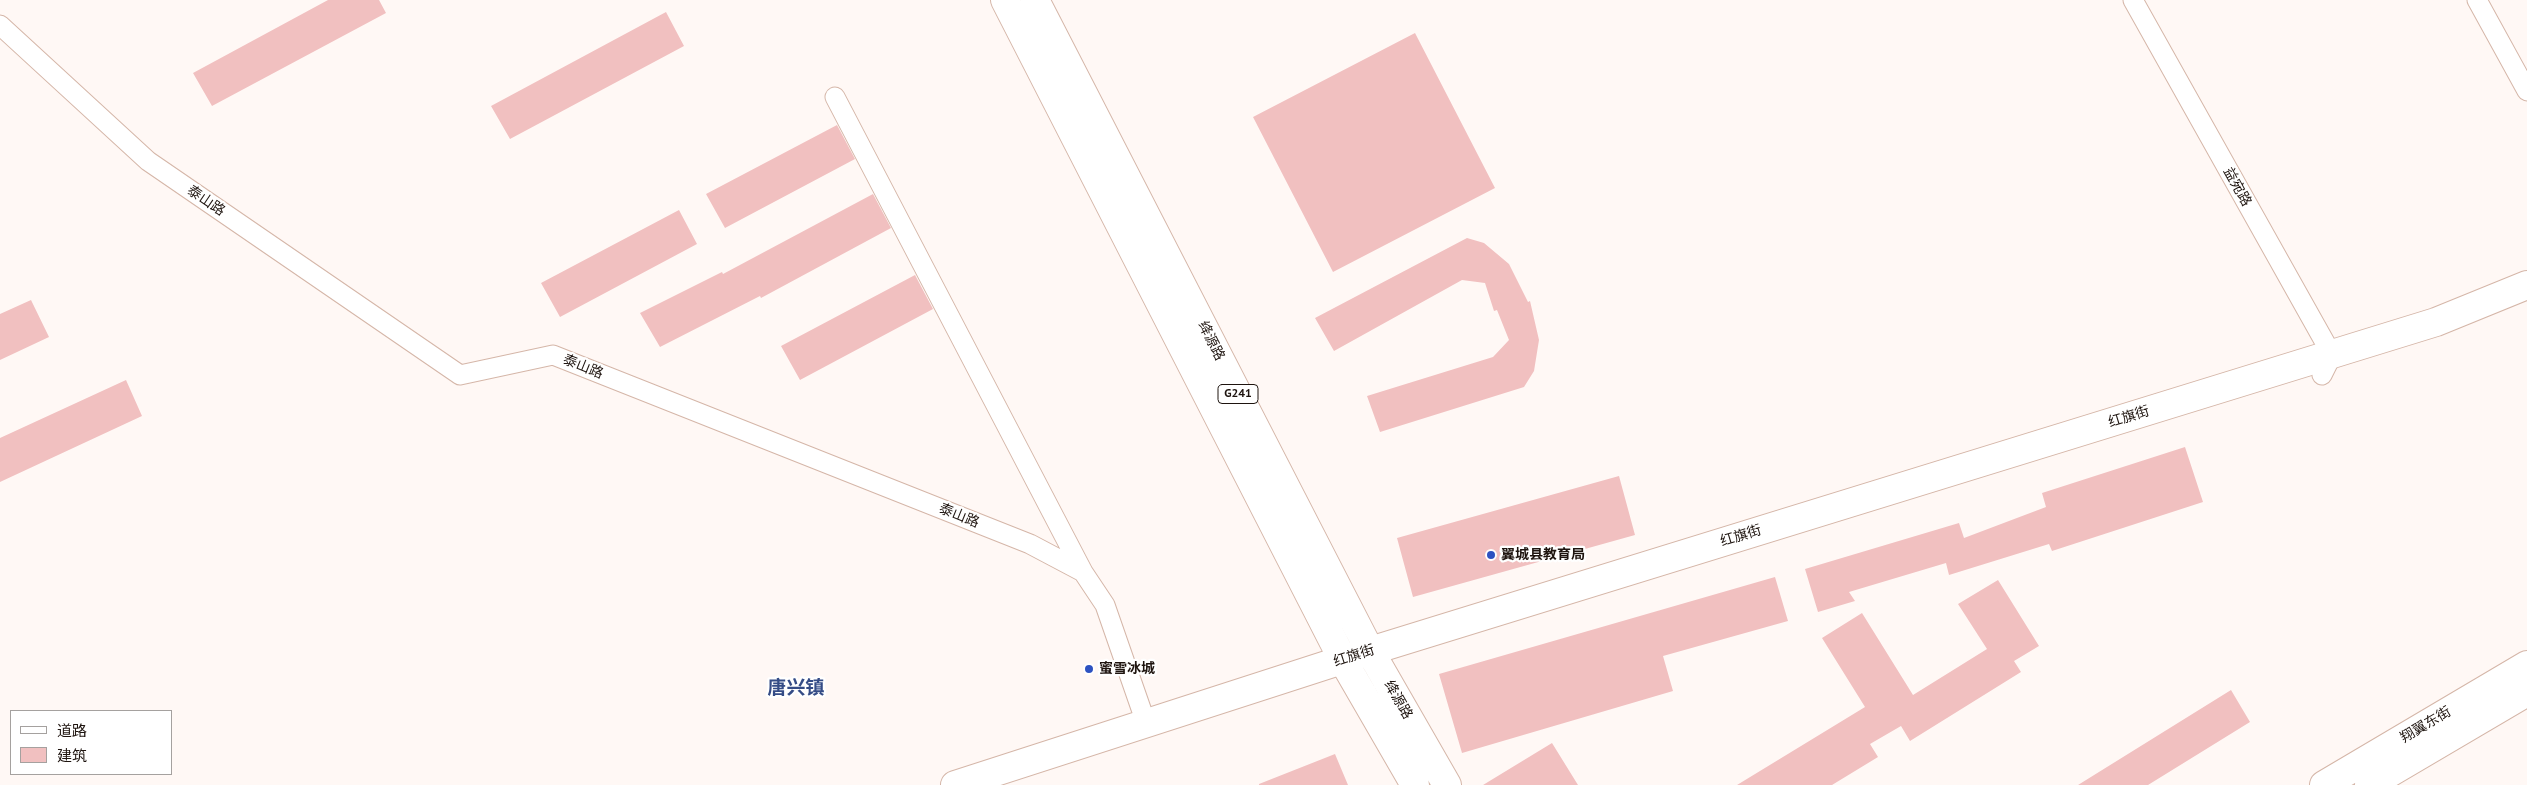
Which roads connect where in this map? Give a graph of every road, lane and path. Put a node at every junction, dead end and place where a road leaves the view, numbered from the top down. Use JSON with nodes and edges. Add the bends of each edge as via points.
{"nodes":[{"id":1,"x":1004,"y":0,"type":"edge"},
{"id":2,"x":1035,"y":0,"type":"edge"},
{"id":3,"x":2133,"y":0,"type":"edge"},
{"id":4,"x":2477,"y":0,"type":"edge"},
{"id":5,"x":0,"y":25,"type":"edge"},
{"id":6,"x":2527,"y":91,"type":"edge"},
{"id":7,"x":835,"y":97,"type":"dead end"},
{"id":8,"x":2527,"y":285,"type":"edge"},
{"id":9,"x":2527,"y":303,"type":"edge"},
{"id":10,"x":2326,"y":365,"type":"junction"},
{"id":11,"x":1083,"y":572,"type":"junction"},
{"id":12,"x":1374,"y":658,"type":"junction"},
{"id":13,"x":2527,"y":665,"type":"edge"},
{"id":14,"x":1348,"y":667,"type":"junction"},
{"id":15,"x":2527,"y":692,"type":"edge"},
{"id":16,"x":1146,"y":723,"type":"junction"},
{"id":17,"x":954,"y":785,"type":"edge"},
{"id":18,"x":1017,"y":785,"type":"edge"},
{"id":19,"x":1415,"y":785,"type":"edge"},
{"id":20,"x":1447,"y":785,"type":"edge"},
{"id":21,"x":2324,"y":785,"type":"edge"},
{"id":22,"x":2369,"y":785,"type":"edge"}],
"edges":[{"from":1,"to":14,"type":"main road","name":"绛源路","number":"G241"},
{"from":2,"to":12,"type":"main road","name":"绛源路","number":"G241"},
{"from":3,"to":10,"type":"street","name":"益宛路"},
{"from":4,"to":6,"type":"street"},
{"from":5,"to":11,"type":"street","name":"泰山路","via":[[148,161],[460,375],[554,355],[1030,544]]},
{"from":7,"to":11,"type":"street"},
{"from":8,"to":10,"type":"main road","name":"红旗街"},
{"from":9,"to":10,"type":"main road","name":"红旗街","via":[[2441,338]]},
{"from":10,"to":12,"type":"main road","name":"红旗街"},
{"from":11,"to":16,"type":"street","name":"泰山路","via":[[1105,605]]},
{"from":12,"to":14,"type":"main road","name":"红旗街"},
{"from":12,"to":20,"type":"main road","name":"绛源路","number":"G241"},
{"from":13,"to":21,"type":"main road","name":"翔翼东街"},
{"from":14,"to":16,"type":"main road","name":"红旗街"},
{"from":14,"to":18,"type":"main road","name":"红旗街"},
{"from":14,"to":19,"type":"main road","name":"绛源路","number":"G241"},
{"from":15,"to":22,"type":"main road","name":"翔翼东街"},
{"from":16,"to":17,"type":"main road","name":"红旗街"}]}
